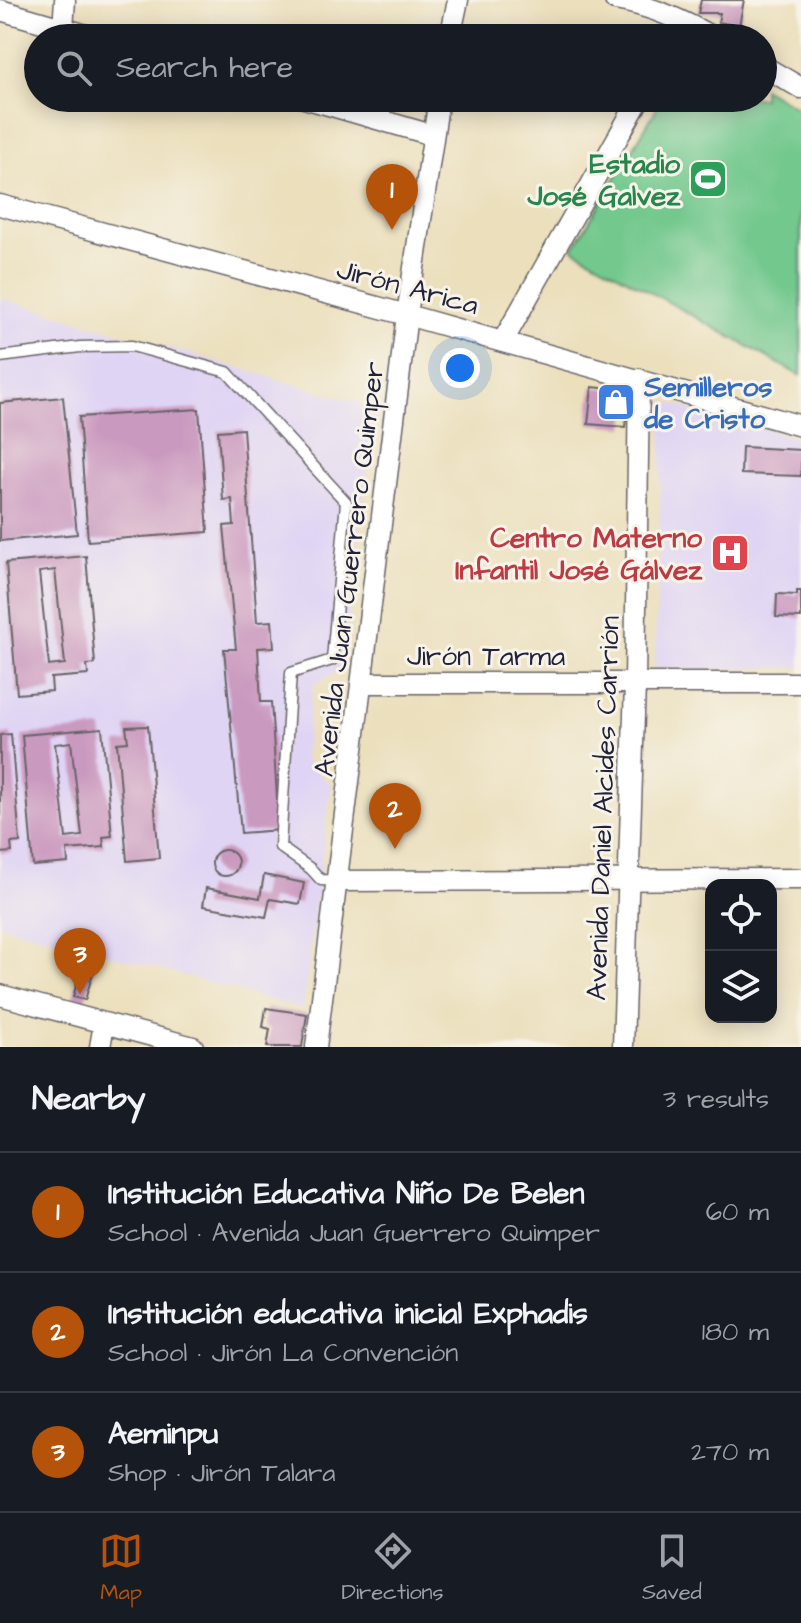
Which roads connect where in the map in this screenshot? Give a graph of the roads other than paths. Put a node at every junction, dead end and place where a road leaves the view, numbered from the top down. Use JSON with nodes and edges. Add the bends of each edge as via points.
{"nodes":[{"id":1,"x":65,"y":0,"type":"edge"},
{"id":2,"x":458,"y":0,"type":"edge"},
{"id":3,"x":615,"y":0,"type":"edge"},
{"id":4,"x":0,"y":10,"type":"edge"},
{"id":5,"x":49,"y":24,"type":"edge"},
{"id":6,"x":63,"y":24,"type":"edge"},
{"id":7,"x":453,"y":24,"type":"edge"},
{"id":8,"x":670,"y":24,"type":"edge"},
{"id":9,"x":777,"y":74,"type":"edge"},
{"id":10,"x":801,"y":88,"type":"edge"},
{"id":11,"x":352,"y":112,"type":"edge"},
{"id":12,"x":436,"y":112,"type":"edge"},
{"id":13,"x":632,"y":112,"type":"edge"},
{"id":14,"x":432,"y":135,"type":"junction"},
{"id":15,"x":0,"y":205,"type":"edge"},
{"id":16,"x":407,"y":315,"type":"junction"},
{"id":17,"x":503,"y":341,"type":"junction"},
{"id":18,"x":0,"y":357,"type":"edge"},
{"id":19,"x":639,"y":379,"type":"junction"},
{"id":20,"x":801,"y":426,"type":"edge"},
{"id":21,"x":363,"y":683,"type":"junction"},
{"id":22,"x":801,"y":683,"type":"edge"},
{"id":23,"x":635,"y":684,"type":"junction"},
{"id":24,"x":801,"y":879,"type":"edge"},
{"id":25,"x":628,"y":880,"type":"junction"},
{"id":26,"x":339,"y":881,"type":"junction"},
{"id":27,"x":0,"y":995,"type":"edge"},
{"id":28,"x":104,"y":1024,"type":"junction"},
{"id":29,"x":100,"y":1047,"type":"edge"},
{"id":30,"x":193,"y":1047,"type":"edge"},
{"id":31,"x":316,"y":1047,"type":"edge"},
{"id":32,"x":623,"y":1047,"type":"edge"}],
"edges":[{"from":1,"to":6,"type":"street"},
{"from":2,"to":7,"type":"street"},
{"from":3,"to":8,"type":"street","via":[[641,5]]},
{"from":4,"to":5,"type":"street"},
{"from":9,"to":10,"type":"street"},
{"from":11,"to":14,"type":"street"},
{"from":12,"to":14,"type":"street","name":"Avenida Juan Guerrero Quimper"},
{"from":13,"to":17,"type":"street"},
{"from":14,"to":16,"type":"street","name":"Avenida Juan Guerrero Quimper"},
{"from":15,"to":16,"type":"street","name":"Jirón Arica"},
{"from":16,"to":17,"type":"street","name":"Jirón Arica"},
{"from":16,"to":21,"type":"street","name":"Avenida Juan Guerrero Quimper"},
{"from":17,"to":19,"type":"street","name":"Jirón Arica"},
{"from":18,"to":26,"type":"lane","via":[[132,346],[227,372],[346,502],[332,660],[291,673],[280,847],[321,880]]},
{"from":19,"to":20,"type":"street","name":"Jirón Arica"},
{"from":19,"to":23,"type":"street","name":"Avenida Daniel Alcides Carrión"},
{"from":21,"to":23,"type":"street","name":"Jirón Tarma"},
{"from":21,"to":26,"type":"street","name":"Avenida Juan Guerrero Quimper"},
{"from":22,"to":23,"type":"street","name":"Jirón Tarma"},
{"from":23,"to":25,"type":"street","name":"Avenida Daniel Alcides Carrión"},
{"from":24,"to":25,"type":"street"},
{"from":25,"to":26,"type":"street"},
{"from":25,"to":32,"type":"street","name":"Avenida Daniel Alcides Carrión"},
{"from":26,"to":31,"type":"street","name":"Avenida Juan Guerrero Quimper"},
{"from":27,"to":28,"type":"street"},
{"from":28,"to":29,"type":"street"},
{"from":28,"to":30,"type":"street"}]}
